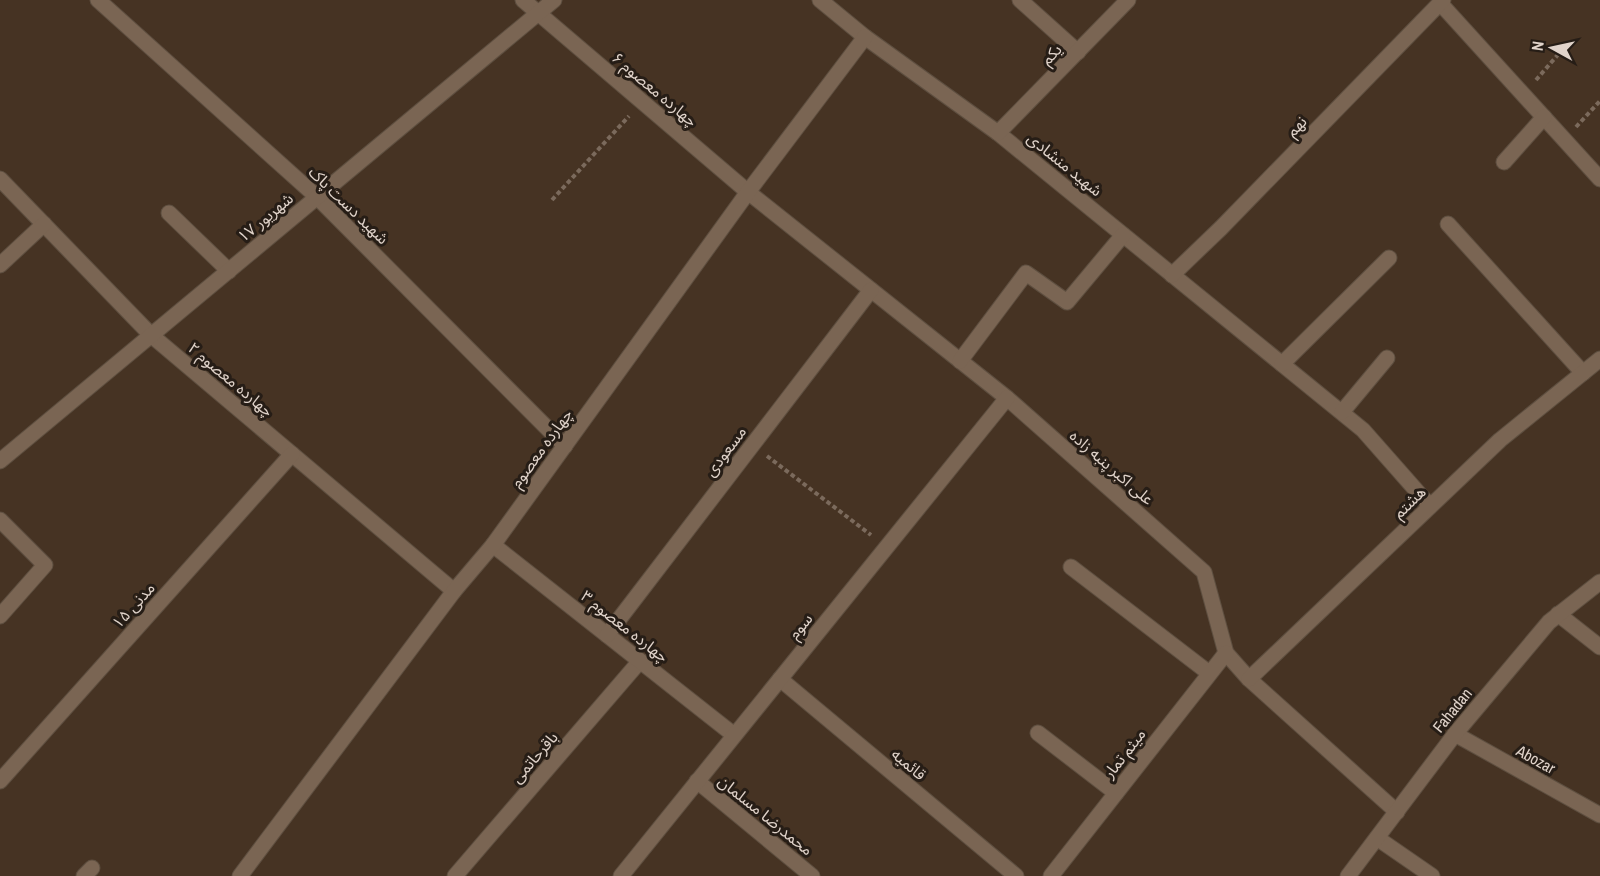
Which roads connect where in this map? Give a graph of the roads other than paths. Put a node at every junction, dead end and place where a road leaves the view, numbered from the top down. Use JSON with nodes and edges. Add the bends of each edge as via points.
{"nodes":[{"id":1,"x":98,"y":0,"type":"edge"},
{"id":2,"x":523,"y":0,"type":"edge"},
{"id":3,"x":554,"y":0,"type":"edge"},
{"id":4,"x":820,"y":0,"type":"edge"},
{"id":5,"x":1020,"y":0,"type":"edge"},
{"id":6,"x":1128,"y":0,"type":"edge"},
{"id":7,"x":1442,"y":2,"type":"edge"},
{"id":8,"x":538,"y":13,"type":"junction"},
{"id":9,"x":865,"y":37,"type":"junction"},
{"id":10,"x":1078,"y":52,"type":"junction"},
{"id":11,"x":1544,"y":117,"type":"junction"},
{"id":12,"x":998,"y":133,"type":"junction"},
{"id":13,"x":1504,"y":162,"type":"dead end"},
{"id":14,"x":0,"y":179,"type":"edge"},
{"id":15,"x":1600,"y":179,"type":"edge"},
{"id":16,"x":748,"y":192,"type":"junction"},
{"id":17,"x":317,"y":197,"type":"junction"},
{"id":18,"x":169,"y":213,"type":"dead end"},
{"id":19,"x":44,"y":224,"type":"junction"},
{"id":20,"x":1448,"y":224,"type":"dead end"},
{"id":21,"x":1123,"y":235,"type":"junction"},
{"id":22,"x":1389,"y":258,"type":"dead end"},
{"id":23,"x":0,"y":265,"type":"edge"},
{"id":24,"x":229,"y":271,"type":"junction"},
{"id":25,"x":1172,"y":274,"type":"junction"},
{"id":26,"x":871,"y":290,"type":"junction"},
{"id":27,"x":151,"y":335,"type":"junction"},
{"id":28,"x":1387,"y":358,"type":"dead end"},
{"id":29,"x":1600,"y":359,"type":"edge"},
{"id":30,"x":960,"y":361,"type":"junction"},
{"id":31,"x":1282,"y":364,"type":"junction"},
{"id":32,"x":1583,"y":373,"type":"junction"},
{"id":33,"x":1007,"y":398,"type":"junction"},
{"id":34,"x":1341,"y":412,"type":"junction"},
{"id":35,"x":565,"y":446,"type":"junction"},
{"id":36,"x":292,"y":454,"type":"junction"},
{"id":37,"x":0,"y":461,"type":"edge"},
{"id":38,"x":1431,"y":506,"type":"junction"},
{"id":39,"x":0,"y":520,"type":"edge"},
{"id":40,"x":493,"y":545,"type":"junction"},
{"id":41,"x":1071,"y":567,"type":"dead end"},
{"id":42,"x":1600,"y":582,"type":"edge"},
{"id":43,"x":454,"y":591,"type":"junction"},
{"id":44,"x":1558,"y":614,"type":"junction"},
{"id":45,"x":0,"y":616,"type":"edge"},
{"id":46,"x":607,"y":635,"type":"junction"},
{"id":47,"x":1600,"y":647,"type":"edge"},
{"id":48,"x":1226,"y":653,"type":"junction"},
{"id":49,"x":640,"y":661,"type":"junction"},
{"id":50,"x":1209,"y":673,"type":"junction"},
{"id":51,"x":780,"y":679,"type":"junction"},
{"id":52,"x":1249,"y":680,"type":"junction"},
{"id":53,"x":1038,"y":733,"type":"dead end"},
{"id":54,"x":1455,"y":734,"type":"junction"},
{"id":55,"x":734,"y":735,"type":"junction"},
{"id":56,"x":0,"y":781,"type":"edge"},
{"id":57,"x":697,"y":781,"type":"junction"},
{"id":58,"x":1116,"y":793,"type":"junction"},
{"id":59,"x":1397,"y":812,"type":"junction"},
{"id":60,"x":1600,"y":815,"type":"edge"},
{"id":61,"x":1377,"y":838,"type":"junction"},
{"id":62,"x":240,"y":876,"type":"edge"},
{"id":63,"x":455,"y":876,"type":"edge"},
{"id":64,"x":622,"y":876,"type":"edge"},
{"id":65,"x":812,"y":876,"type":"edge"},
{"id":66,"x":1016,"y":876,"type":"edge"},
{"id":67,"x":1051,"y":876,"type":"edge"},
{"id":68,"x":1348,"y":876,"type":"edge"},
{"id":69,"x":1432,"y":876,"type":"edge"}],
"edges":[{"from":1,"to":17,"type":"street","name":"شهید دست پاک"},
{"from":2,"to":8,"type":"street","name":"چهارده معصوم ۶"},
{"from":3,"to":8,"type":"street","name":"۱۷ شهریور"},
{"from":4,"to":9,"type":"street","name":"شهید منشادی"},
{"from":5,"to":10,"type":"street"},
{"from":6,"to":10,"type":"street","name":"یکم"},
{"from":7,"to":11,"type":"street"},
{"from":7,"to":25,"type":"street","name":"نهم"},
{"from":8,"to":16,"type":"street","name":"چهارده معصوم ۶"},
{"from":8,"to":17,"type":"street","name":"۱۷ شهریور"},
{"from":9,"to":12,"type":"street","name":"شهید منشادی"},
{"from":9,"to":16,"type":"street","name":"چهارده معصوم"},
{"from":10,"to":12,"type":"street","name":"یکم"},
{"from":11,"to":13,"type":"street"},
{"from":11,"to":15,"type":"street"},
{"from":12,"to":21,"type":"street","name":"شهید منشادی"},
{"from":14,"to":19,"type":"street","name":"چهارده معصوم ۲"},
{"from":16,"to":26,"type":"street","name":"علی اکبر پنبه زاده"},
{"from":16,"to":35,"type":"street","name":"چهارده معصوم"},
{"from":17,"to":24,"type":"street","name":"۱۷ شهریور"},
{"from":17,"to":35,"type":"street","name":"شهید دست پاک"},
{"from":18,"to":24,"type":"street"},
{"from":19,"to":23,"type":"street"},
{"from":19,"to":27,"type":"street","name":"چهارده معصوم ۲"},
{"from":20,"to":32,"type":"street"},
{"from":21,"to":25,"type":"street","name":"شهید منشادی"},
{"from":21,"to":30,"type":"street","via":[[1067,302],[1026,273]]},
{"from":22,"to":31,"type":"street"},
{"from":24,"to":27,"type":"street","name":"۱۷ شهریور"},
{"from":25,"to":31,"type":"street","name":"شهید منشادی"},
{"from":26,"to":30,"type":"street","name":"علی اکبر پنبه زاده"},
{"from":26,"to":46,"type":"street","name":"مسعودی"},
{"from":27,"to":36,"type":"street","name":"چهارده معصوم ۲"},
{"from":27,"to":37,"type":"street","name":"۱۷ شهریور"},
{"from":28,"to":34,"type":"street"},
{"from":29,"to":32,"type":"street","name":"هشتم"},
{"from":30,"to":33,"type":"street","name":"علی اکبر پنبه زاده"},
{"from":31,"to":34,"type":"street","name":"شهید منشادی"},
{"from":32,"to":38,"type":"street","name":"هشتم","via":[[1500,440]]},
{"from":33,"to":48,"type":"street","name":"علی اکبر پنبه زاده","via":[[1204,572]]},
{"from":33,"to":51,"type":"street","name":"سوم"},
{"from":34,"to":38,"type":"street","name":"شهید منشادی","via":[[1363,430]]},
{"from":35,"to":40,"type":"street","name":"چهارده معصوم"},
{"from":36,"to":43,"type":"street","name":"چهارده معصوم ۲"},
{"from":36,"to":56,"type":"street","name":"مدنی ۱۵"},
{"from":38,"to":52,"type":"street","name":"هشتم"},
{"from":39,"to":45,"type":"street","via":[[45,565]]},
{"from":40,"to":43,"type":"street","name":"چهارده معصوم"},
{"from":40,"to":46,"type":"street","name":"چهارده معصوم ۳"},
{"from":41,"to":50,"type":"street"},
{"from":42,"to":44,"type":"street","name":"Fahadan"},
{"from":43,"to":62,"type":"street","name":"چهارده معصوم"},
{"from":44,"to":47,"type":"street"},
{"from":44,"to":54,"type":"street","name":"Fahadan"},
{"from":46,"to":49,"type":"street","name":"چهارده معصوم ۳"},
{"from":48,"to":50,"type":"street","name":"میثم تمار"},
{"from":48,"to":52,"type":"street","name":"علی اکبر پنبه زاده"},
{"from":49,"to":55,"type":"street","name":"چهارده معصوم ۳"},
{"from":49,"to":63,"type":"street","name":"باقرحاتمی"},
{"from":50,"to":58,"type":"street","name":"میثم تمار"},
{"from":51,"to":55,"type":"street","name":"سوم"},
{"from":51,"to":66,"type":"street","name":"قائمیه"},
{"from":52,"to":59,"type":"street","name":"علی اکبر پنبه زاده"},
{"from":53,"to":58,"type":"street"},
{"from":54,"to":59,"type":"street","name":"Fahadan"},
{"from":54,"to":60,"type":"street","name":"Abozar"},
{"from":55,"to":57,"type":"street","name":"سوم"},
{"from":57,"to":64,"type":"street","name":"سوم"},
{"from":57,"to":65,"type":"street","name":"محمدرضا مسلمان"},
{"from":58,"to":67,"type":"street","name":"میثم تمار"},
{"from":59,"to":61,"type":"street","name":"Fahadan"},
{"from":61,"to":68,"type":"street","name":"Fahadan"},
{"from":61,"to":69,"type":"street"}]}
